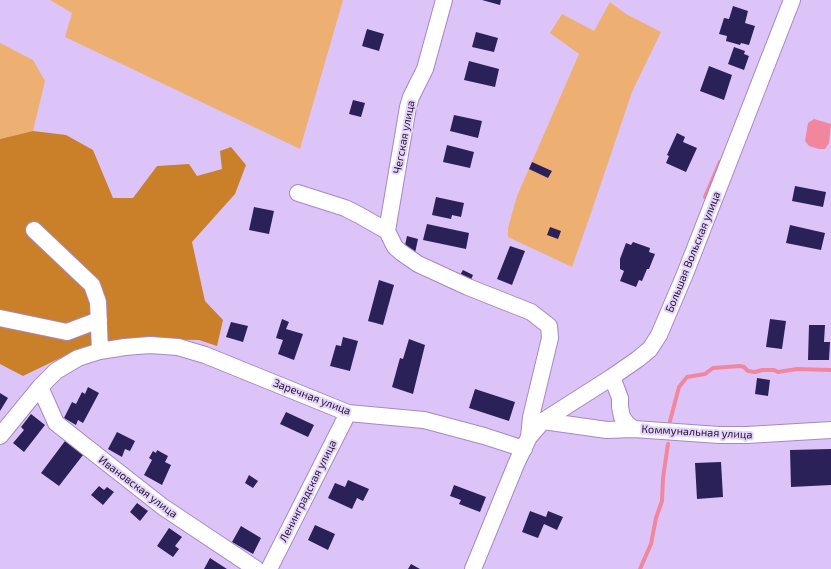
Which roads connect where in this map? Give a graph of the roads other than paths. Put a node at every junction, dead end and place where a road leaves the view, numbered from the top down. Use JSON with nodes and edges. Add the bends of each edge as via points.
{"nodes":[{"id":1,"x":444,"y":0,"type":"edge"},
{"id":2,"x":792,"y":0,"type":"edge"},
{"id":3,"x":298,"y":193,"type":"dead end"},
{"id":4,"x":34,"y":230,"type":"dead end"},
{"id":5,"x":387,"y":231,"type":"junction"},
{"id":6,"x":0,"y":318,"type":"edge"},
{"id":7,"x":99,"y":320,"type":"junction"},
{"id":8,"x":100,"y":351,"type":"junction"},
{"id":9,"x":612,"y":378,"type":"junction"},
{"id":10,"x":40,"y":387,"type":"junction"},
{"id":11,"x":348,"y":413,"type":"junction"},
{"id":12,"x":543,"y":421,"type":"junction"},
{"id":13,"x":634,"y":429,"type":"junction"},
{"id":14,"x":831,"y":430,"type":"edge"},
{"id":15,"x":0,"y":436,"type":"edge"},
{"id":16,"x":527,"y":443,"type":"junction"},
{"id":17,"x":256,"y":569,"type":"edge"},
{"id":18,"x":269,"y":569,"type":"edge"},
{"id":19,"x":473,"y":569,"type":"edge"}],
"edges":[{"from":1,"to":5,"type":"street","name":"Чегская улица","via":[[425,69],[408,107]]},
{"from":2,"to":9,"type":"street","name":"Большая Вольская улица","via":[[659,335],[650,349]]},
{"from":3,"to":5,"type":"street","via":[[345,208]]},
{"from":4,"to":7,"type":"street","via":[[92,285],[98,302]]},
{"from":5,"to":16,"type":"street","via":[[395,247],[418,264],[531,312],[549,326],[550,338]]},
{"from":6,"to":7,"type":"street","via":[[67,332]]},
{"from":7,"to":8,"type":"street"},
{"from":8,"to":10,"type":"street","name":"Заречная улица","via":[[78,358],[56,371]]},
{"from":8,"to":11,"type":"street","name":"Заречная улица","via":[[150,344],[178,347],[205,355]]},
{"from":9,"to":12,"type":"street","name":"Большая Вольская улица"},
{"from":9,"to":13,"type":"street","name":"Коммунальная улица","via":[[620,398],[622,417]]},
{"from":10,"to":15,"type":"street","name":"Заречная улица"},
{"from":10,"to":17,"type":"street","name":"Ивановская улица","via":[[56,424],[163,507]]},
{"from":11,"to":16,"type":"street","name":"Заречная улица","via":[[424,420],[484,436]]},
{"from":11,"to":18,"type":"street","name":"Ленинградская улица"},
{"from":12,"to":13,"type":"street","name":"Коммунальная улица","via":[[607,430]]},
{"from":12,"to":16,"type":"street","name":"Большая Вольская улица"},
{"from":13,"to":14,"type":"street","name":"Коммунальная улица","via":[[719,435]]},
{"from":16,"to":19,"type":"street"}]}
